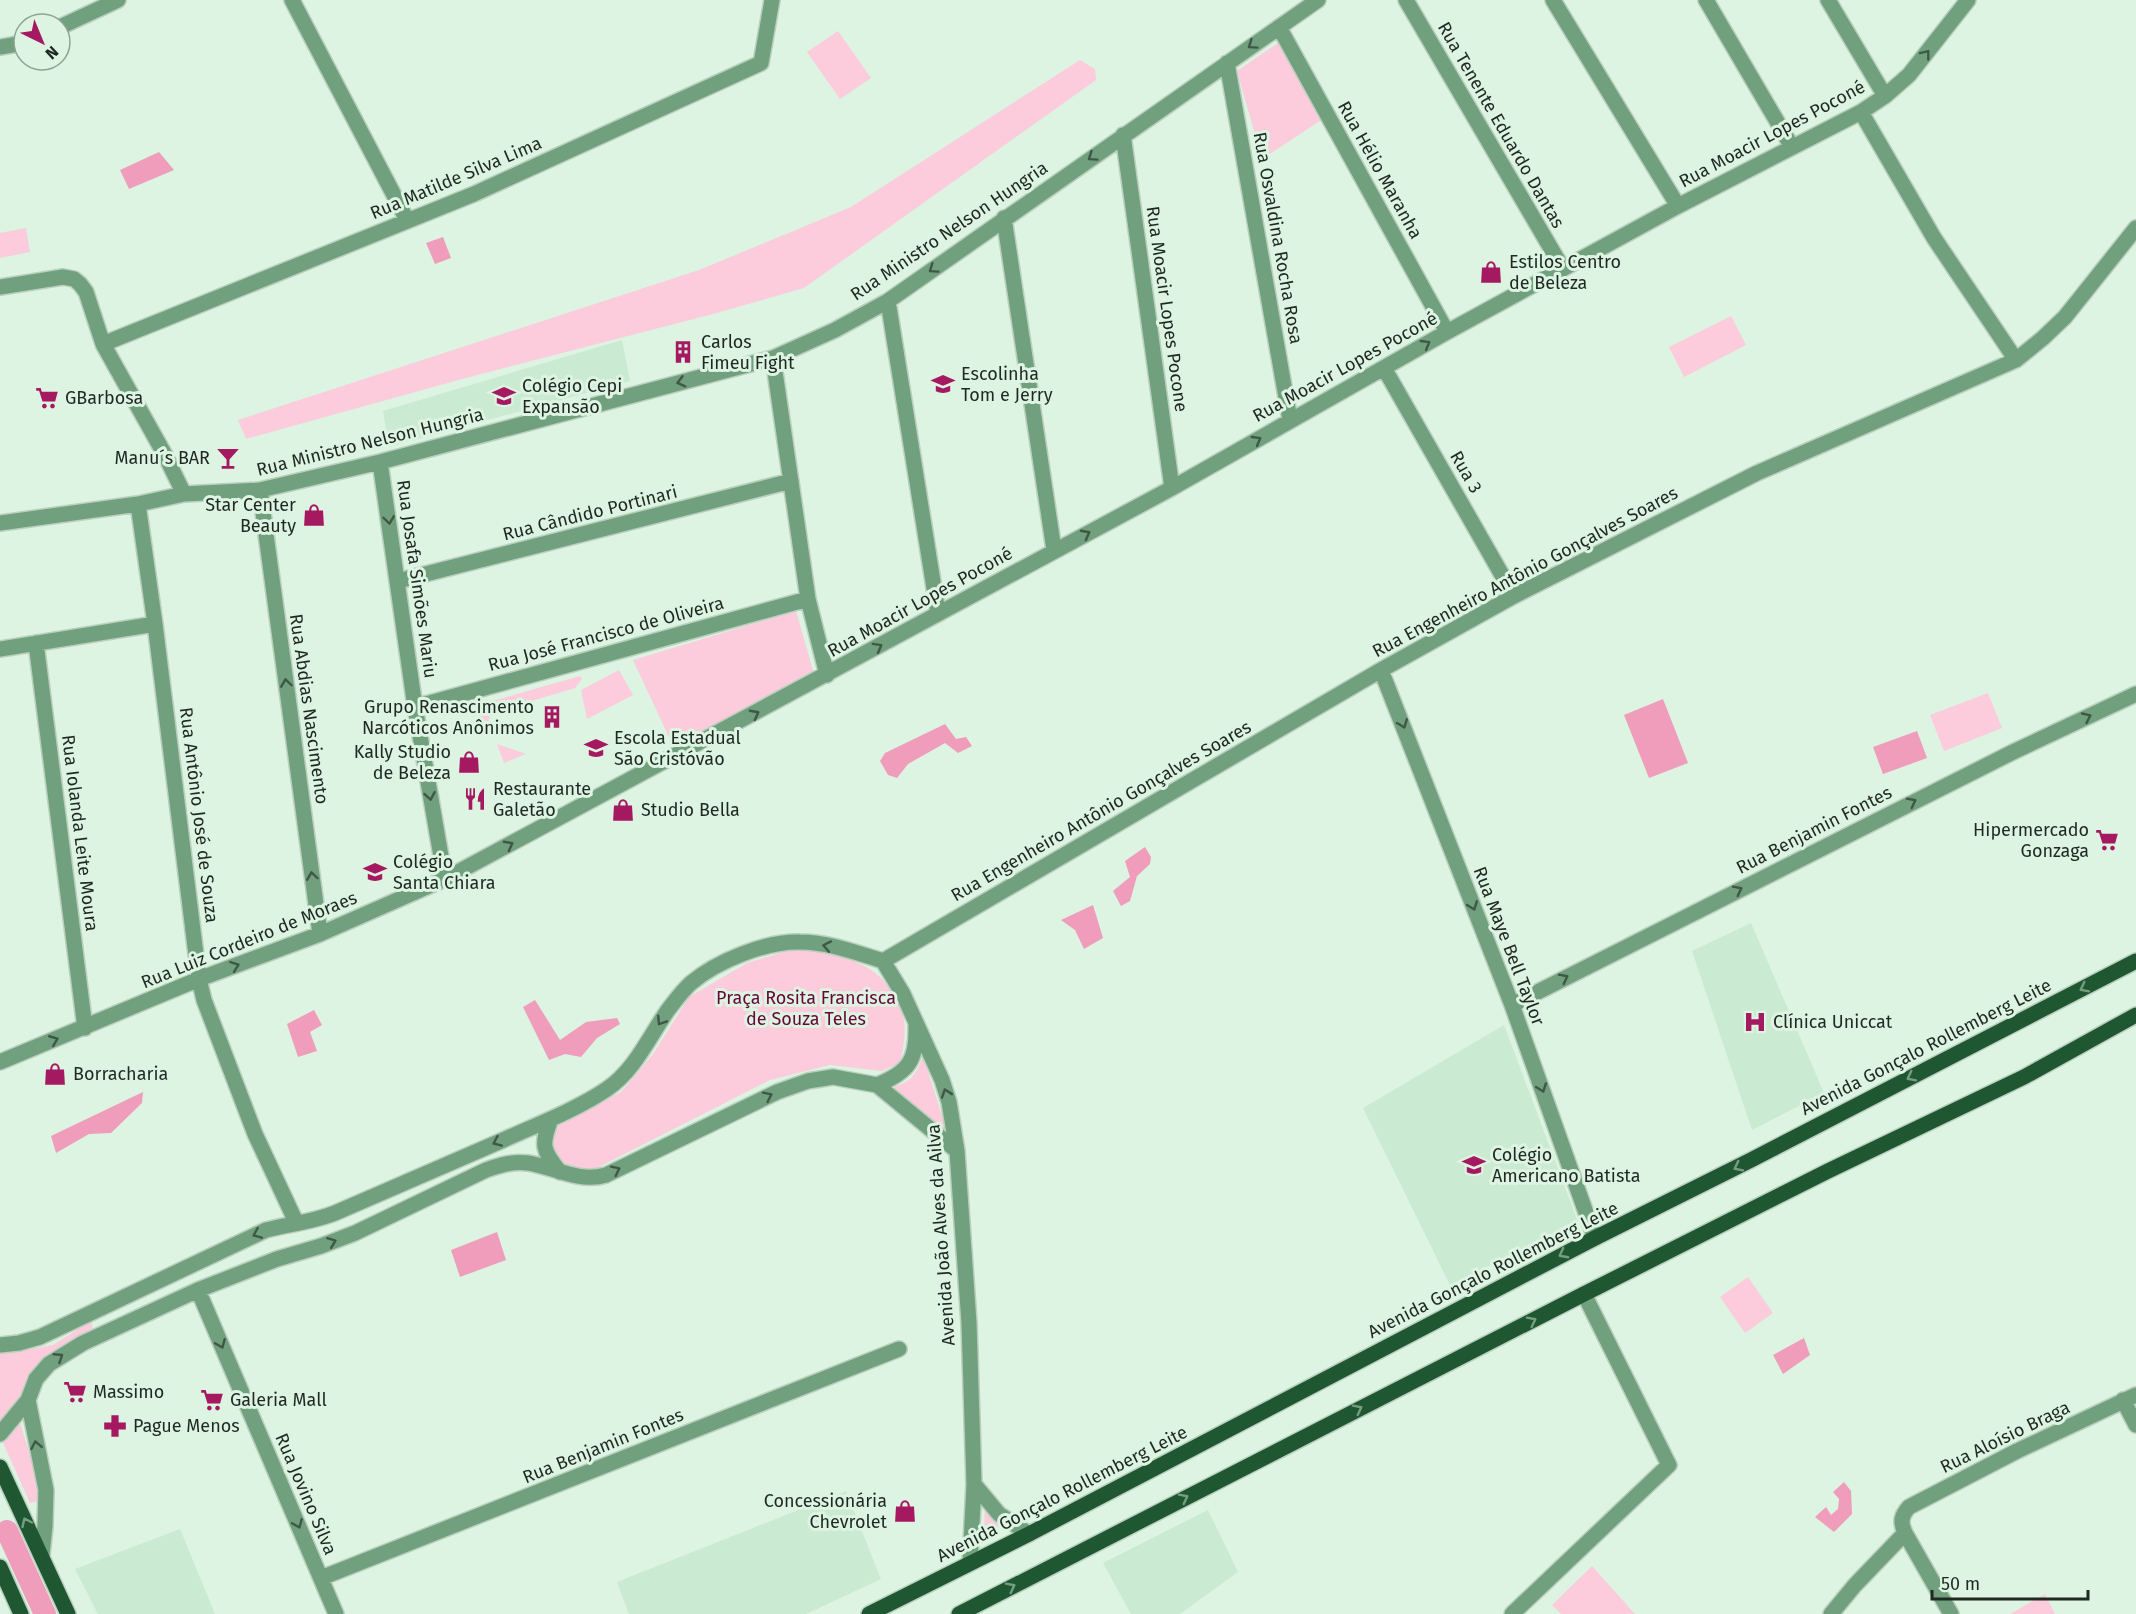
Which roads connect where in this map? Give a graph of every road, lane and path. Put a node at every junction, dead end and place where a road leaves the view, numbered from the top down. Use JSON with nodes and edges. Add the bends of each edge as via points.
{"nodes":[{"id":1,"x":118,"y":0,"type":"edge"},
{"id":2,"x":292,"y":0,"type":"edge"},
{"id":3,"x":772,"y":0,"type":"edge"},
{"id":4,"x":1318,"y":0,"type":"edge"},
{"id":5,"x":1406,"y":0,"type":"edge"},
{"id":6,"x":1552,"y":0,"type":"edge"},
{"id":7,"x":1706,"y":0,"type":"edge"},
{"id":8,"x":1828,"y":0,"type":"edge"},
{"id":9,"x":1968,"y":0,"type":"edge"},
{"id":10,"x":72,"y":21,"type":"edge"},
{"id":11,"x":1279,"y":27,"type":"junction"},
{"id":12,"x":1227,"y":63,"type":"junction"},
{"id":13,"x":1885,"y":96,"type":"junction"},
{"id":14,"x":1861,"y":112,"type":"junction"},
{"id":15,"x":1123,"y":135,"type":"junction"},
{"id":16,"x":1792,"y":147,"type":"junction"},
{"id":17,"x":1678,"y":206,"type":"junction"},
{"id":18,"x":1004,"y":218,"type":"junction"},
{"id":19,"x":407,"y":220,"type":"junction"},
{"id":20,"x":2136,"y":228,"type":"edge"},
{"id":21,"x":1563,"y":269,"type":"junction"},
{"id":22,"x":0,"y":288,"type":"edge"},
{"id":23,"x":888,"y":300,"type":"junction"},
{"id":24,"x":1447,"y":332,"type":"junction"},
{"id":25,"x":103,"y":344,"type":"junction"},
{"id":26,"x":773,"y":358,"type":"junction"},
{"id":27,"x":2016,"y":360,"type":"junction"},
{"id":28,"x":1384,"y":368,"type":"junction"},
{"id":29,"x":1290,"y":420,"type":"junction"},
{"id":30,"x":380,"y":462,"type":"junction"},
{"id":31,"x":791,"y":481,"type":"junction"},
{"id":32,"x":1172,"y":488,"type":"junction"},
{"id":33,"x":260,"y":490,"type":"junction"},
{"id":34,"x":184,"y":494,"type":"junction"},
{"id":35,"x":138,"y":504,"type":"junction"},
{"id":36,"x":0,"y":523,"type":"edge"},
{"id":37,"x":1054,"y":550,"type":"junction"},
{"id":38,"x":398,"y":581,"type":"junction"},
{"id":39,"x":1514,"y":596,"type":"junction"},
{"id":40,"x":808,"y":599,"type":"junction"},
{"id":41,"x":938,"y":613,"type":"junction"},
{"id":42,"x":155,"y":624,"type":"junction"},
{"id":43,"x":36,"y":643,"type":"junction"},
{"id":44,"x":0,"y":649,"type":"edge"},
{"id":45,"x":1381,"y":669,"type":"junction"},
{"id":46,"x":826,"y":675,"type":"junction"},
{"id":47,"x":2136,"y":694,"type":"edge"},
{"id":48,"x":415,"y":707,"type":"junction"},
{"id":49,"x":445,"y":879,"type":"junction"},
{"id":50,"x":320,"y":934,"type":"junction"},
{"id":51,"x":2136,"y":961,"type":"edge"},
{"id":52,"x":883,"y":962,"type":"junction"},
{"id":53,"x":199,"y":979,"type":"junction"},
{"id":54,"x":1512,"y":1005,"type":"junction"},
{"id":55,"x":2136,"y":1015,"type":"edge"},
{"id":56,"x":916,"y":1022,"type":"junction"},
{"id":57,"x":85,"y":1028,"type":"junction"},
{"id":58,"x":0,"y":1062,"type":"edge"},
{"id":59,"x":877,"y":1085,"type":"junction"},
{"id":60,"x":551,"y":1119,"type":"junction"},
{"id":61,"x":957,"y":1150,"type":"junction"},
{"id":62,"x":560,"y":1172,"type":"junction"},
{"id":63,"x":296,"y":1222,"type":"junction"},
{"id":64,"x":1595,"y":1238,"type":"junction"},
{"id":65,"x":198,"y":1290,"type":"junction"},
{"id":66,"x":1584,"y":1294,"type":"junction"},
{"id":67,"x":96,"y":1311,"type":"junction"},
{"id":68,"x":106,"y":1332,"type":"junction"},
{"id":69,"x":0,"y":1345,"type":"edge"},
{"id":70,"x":899,"y":1349,"type":"dead end"},
{"id":71,"x":2130,"y":1397,"type":"edge"},
{"id":72,"x":28,"y":1400,"type":"junction"},
{"id":73,"x":2136,"y":1425,"type":"edge"},
{"id":74,"x":0,"y":1434,"type":"edge"},
{"id":75,"x":0,"y":1467,"type":"edge"},
{"id":76,"x":974,"y":1484,"type":"junction"},
{"id":77,"x":1903,"y":1528,"type":"junction"},
{"id":78,"x":1029,"y":1534,"type":"junction"},
{"id":79,"x":42,"y":1555,"type":"junction"},
{"id":80,"x":970,"y":1563,"type":"junction"},
{"id":81,"x":0,"y":1567,"type":"edge"},
{"id":82,"x":321,"y":1578,"type":"junction"},
{"id":83,"x":21,"y":1614,"type":"edge"},
{"id":84,"x":68,"y":1614,"type":"edge"},
{"id":85,"x":336,"y":1614,"type":"edge"},
{"id":86,"x":869,"y":1614,"type":"edge"},
{"id":87,"x":959,"y":1614,"type":"edge"},
{"id":88,"x":1512,"y":1614,"type":"edge"},
{"id":89,"x":1831,"y":1614,"type":"edge"},
{"id":90,"x":1951,"y":1614,"type":"edge"}],
"edges":[{"from":1,"to":10,"type":"street"},
{"from":2,"to":19,"type":"street"},
{"from":3,"to":19,"type":"street","name":"Rua Matilde Silva Lima","via":[[761,63],[587,144]]},
{"from":4,"to":11,"type":"street","name":"Rua Ministro Nelson Hungria"},
{"from":5,"to":21,"type":"street","name":"Rua Tenente Eduardo Dantas"},
{"from":6,"to":17,"type":"street"},
{"from":7,"to":16,"type":"street"},
{"from":8,"to":13,"type":"street"},
{"from":13,"to":9,"type":"street","name":"Rua Moacir Lopes Poconé","one_way":true,"via":[[1909,75]]},
{"from":11,"to":12,"type":"street","name":"Rua Ministro Nelson Hungria","one_way":true},
{"from":11,"to":24,"type":"street","name":"Rua Hélio Maranha"},
{"from":12,"to":15,"type":"street","name":"Rua Ministro Nelson Hungria"},
{"from":12,"to":29,"type":"street","name":"Rua Osvaldina Rocha Rosa"},
{"from":13,"to":14,"type":"street","name":"Rua Moacir Lopes Poconé"},
{"from":14,"to":16,"type":"street","name":"Rua Moacir Lopes Poconé"},
{"from":14,"to":27,"type":"street","via":[[1934,238]]},
{"from":15,"to":18,"type":"street","name":"Rua Ministro Nelson Hungria","one_way":true},
{"from":15,"to":32,"type":"street","name":"Rua Moacir Lopes Pocone"},
{"from":16,"to":17,"type":"street","name":"Rua Moacir Lopes Poconé"},
{"from":17,"to":21,"type":"street","name":"Rua Moacir Lopes Poconé"},
{"from":18,"to":23,"type":"street","name":"Rua Ministro Nelson Hungria","one_way":true},
{"from":18,"to":37,"type":"street"},
{"from":19,"to":25,"type":"street","name":"Rua Matilde Silva Lima"},
{"from":20,"to":27,"type":"street","name":"Rua Engenheiro Antônio Gonçalves Soares","via":[[2065,317]]},
{"from":21,"to":24,"type":"street","name":"Rua Moacir Lopes Poconé"},
{"from":22,"to":25,"type":"street","via":[[74,279],[86,292]]},
{"from":23,"to":26,"type":"street","name":"Rua Ministro Nelson Hungria"},
{"from":23,"to":41,"type":"street"},
{"from":28,"to":24,"type":"street","name":"Rua Moacir Lopes Poconé","one_way":true},
{"from":25,"to":34,"type":"street"},
{"from":26,"to":30,"type":"street","name":"Rua Ministro Nelson Hungria","one_way":true},
{"from":26,"to":31,"type":"street"},
{"from":27,"to":39,"type":"street","name":"Rua Engenheiro Antônio Gonçalves Soares","via":[[1757,473]]},
{"from":28,"to":29,"type":"street","name":"Rua Moacir Lopes Poconé"},
{"from":28,"to":39,"type":"street","name":"Rua 3"},
{"from":32,"to":29,"type":"street","name":"Rua Moacir Lopes Poconé","one_way":true},
{"from":30,"to":33,"type":"street","name":"Rua Ministro Nelson Hungria"},
{"from":30,"to":38,"type":"street","name":"Rua Josafa Simões Mariu","one_way":true},
{"from":31,"to":38,"type":"street","name":"Rua Cândido Portinari"},
{"from":31,"to":40,"type":"street"},
{"from":37,"to":32,"type":"street","name":"Rua Moacir Lopes Poconé","one_way":true},
{"from":33,"to":34,"type":"street","name":"Rua Ministro Nelson Hungria"},
{"from":50,"to":33,"type":"street","name":"Rua Abdias Nascimento","one_way":true},
{"from":34,"to":35,"type":"street","name":"Rua Ministro Nelson Hungria"},
{"from":35,"to":36,"type":"street","name":"Rua Ministro Nelson Hungria"},
{"from":35,"to":42,"type":"street","name":"Rua Antônio José de Souza"},
{"from":37,"to":41,"type":"street","name":"Rua Moacir Lopes Poconé"},
{"from":38,"to":48,"type":"street","name":"Rua Josafa Simões Mariu"},
{"from":39,"to":45,"type":"street","name":"Rua Engenheiro Antônio Gonçalves Soares"},
{"from":40,"to":46,"type":"street"},
{"from":40,"to":48,"type":"street","name":"Rua José Francisco de Oliveira"},
{"from":46,"to":41,"type":"street","name":"Rua Moacir Lopes Poconé","one_way":true},
{"from":42,"to":43,"type":"street"},
{"from":42,"to":53,"type":"street","name":"Rua Antônio José de Souza"},
{"from":43,"to":44,"type":"street"},
{"from":43,"to":57,"type":"street","name":"Rua Iolanda Leite Moura"},
{"from":45,"to":52,"type":"street","name":"Rua Engenheiro Antônio Gonçalves Soares"},
{"from":45,"to":54,"type":"street","name":"Rua Maye Bell Taylor","one_way":true},
{"from":49,"to":46,"type":"street","name":"Rua Luiz Cordeiro de Moraes","one_way":true},
{"from":54,"to":47,"type":"street","name":"Rua Benjamin Fontes","one_way":true},
{"from":48,"to":49,"type":"street","name":"Rua Josafa Simões Mariu","one_way":true},
{"from":49,"to":50,"type":"street","name":"Rua Luiz Cordeiro de Moraes"},
{"from":53,"to":50,"type":"street","name":"Rua Luiz Cordeiro de Moraes","one_way":true},
{"from":51,"to":64,"type":"main road","name":"Avenida Gonçalo Rollemberg Leite","one_way":true},
{"from":52,"to":56,"type":"street","name":"Avenida João Alves da Ailva"},
{"from":52,"to":60,"type":"street","one_way":true,"via":[[834,947],[799,942],[776,944],[710,969],[677,997],[621,1077],[607,1089]]},
{"from":53,"to":57,"type":"street","name":"Rua Luiz Cordeiro de Moraes"},
{"from":53,"to":63,"type":"street","name":"Rua Antônio José de Souza","via":[[255,1134]]},
{"from":54,"to":64,"type":"street","name":"Rua Maye Bell Taylor","one_way":true},
{"from":55,"to":66,"type":"main road","via":[[2024,1077]]},
{"from":56,"to":59,"type":"street","via":[[911,1062],[903,1072]]},
{"from":61,"to":56,"type":"street","name":"Avenida João Alves da Ailva","one_way":true,"via":[[949,1102]]},
{"from":58,"to":57,"type":"street","name":"Rua Luiz Cordeiro de Moraes","one_way":true},
{"from":59,"to":61,"type":"street"},
{"from":62,"to":59,"type":"street","one_way":true,"via":[[594,1179],[606,1175],[777,1092],[808,1081],[833,1077]]},
{"from":60,"to":62,"type":"street","via":[[544,1137],[545,1149]]},
{"from":60,"to":63,"type":"street","one_way":true,"via":[[335,1213]]},
{"from":61,"to":76,"type":"street","name":"Avenida João Alves da Ailva","via":[[969,1323]]},
{"from":65,"to":62,"type":"street","one_way":true,"via":[[355,1233],[506,1163],[527,1163]]},
{"from":63,"to":67,"type":"street","one_way":true,"via":[[266,1230]]},
{"from":64,"to":78,"type":"main road","name":"Avenida Gonçalo Rollemberg Leite","one_way":true},
{"from":65,"to":68,"type":"street"},
{"from":65,"to":82,"type":"street","name":"Rua Jovino Silva","one_way":true},
{"from":87,"to":66,"type":"main road","one_way":true},
{"from":66,"to":88,"type":"street","via":[[1669,1465]]},
{"from":67,"to":68,"type":"street"},
{"from":67,"to":69,"type":"street","via":[[40,1337]]},
{"from":72,"to":68,"type":"street","one_way":true,"via":[[36,1379],[49,1364]]},
{"from":70,"to":82,"type":"street","name":"Rua Benjamin Fontes"},
{"from":71,"to":73,"type":"street"},
{"from":71,"to":77,"type":"street","name":"Rua Aloísio Braga","via":[[1910,1507],[1903,1514]]},
{"from":72,"to":74,"type":"street"},
{"from":79,"to":72,"type":"street","one_way":true,"via":[[46,1490]]},
{"from":79,"to":75,"type":"main road","one_way":true},
{"from":76,"to":78,"type":"street","via":[[999,1514]]},
{"from":76,"to":80,"type":"street","name":"Avenida João Alves da Ailva"},
{"from":77,"to":89,"type":"street","name":"Rua Aloísio Braga"},
{"from":77,"to":90,"type":"street"},
{"from":78,"to":80,"type":"main road","name":"Avenida Gonçalo Rollemberg Leite"},
{"from":79,"to":84,"type":"main road"},
{"from":80,"to":86,"type":"main road","name":"Avenida Gonçalo Rollemberg Leite"},
{"from":81,"to":83,"type":"main road"},
{"from":82,"to":85,"type":"street","name":"Rua Jovino Silva"}]}
